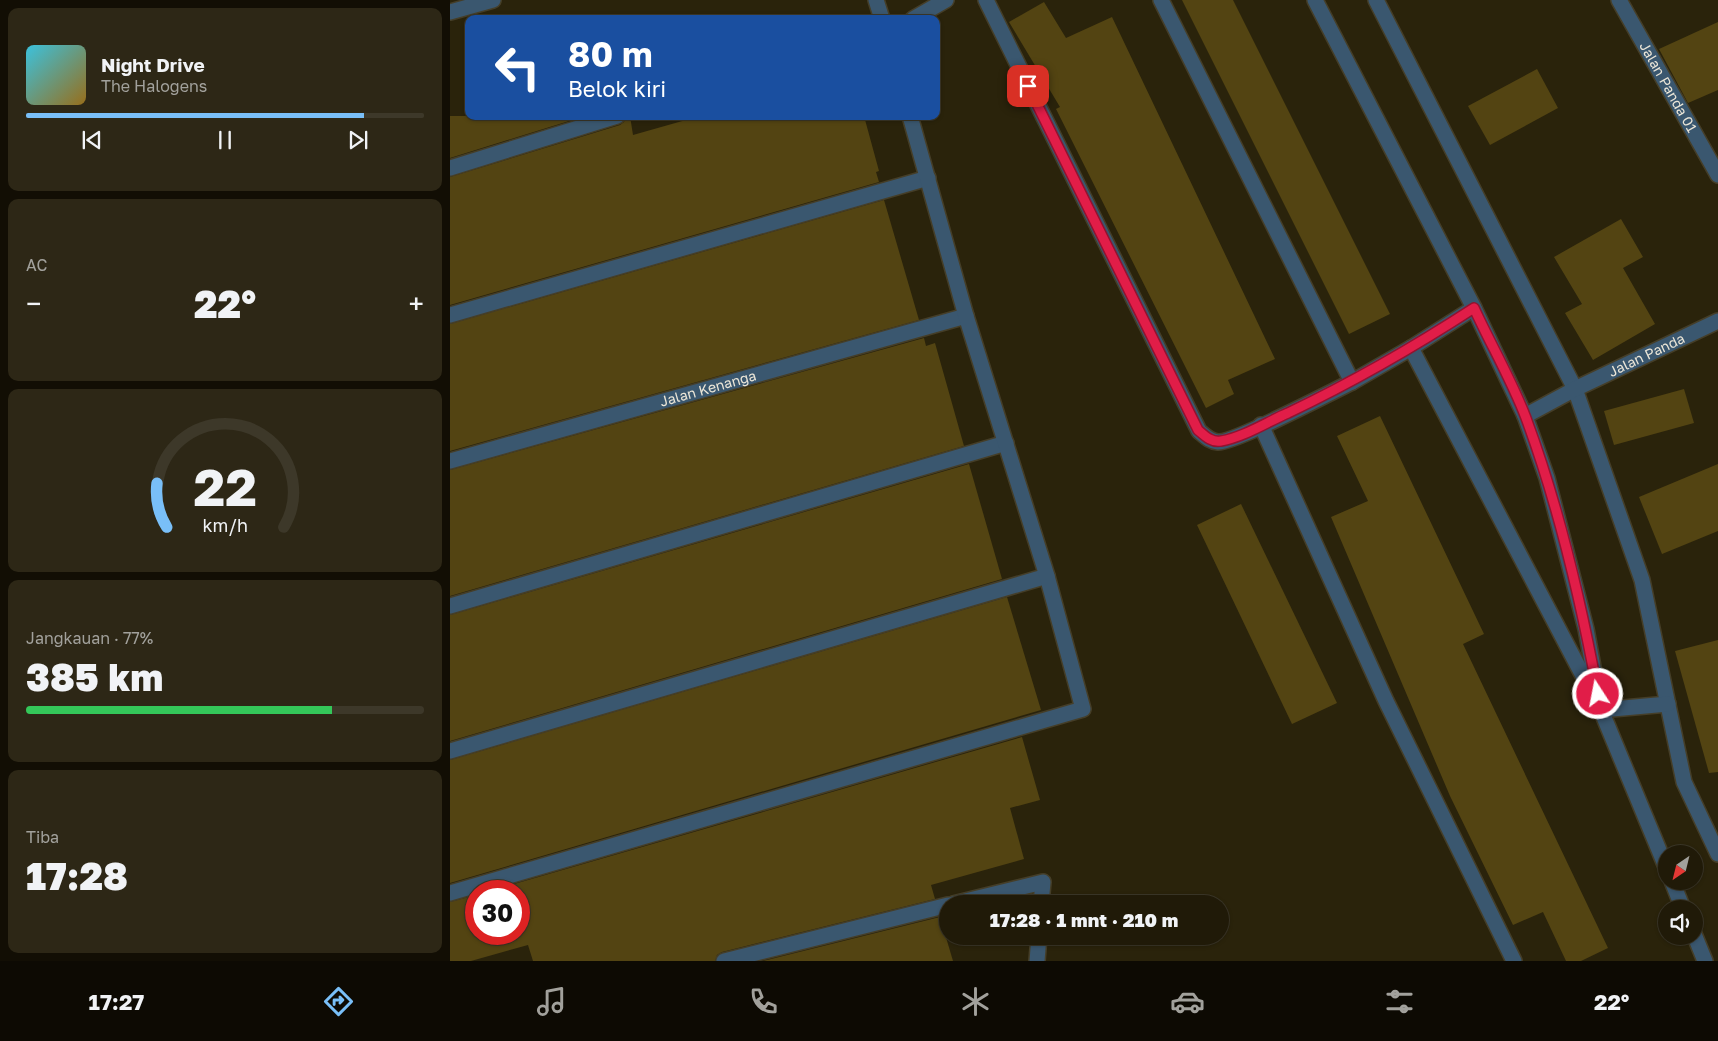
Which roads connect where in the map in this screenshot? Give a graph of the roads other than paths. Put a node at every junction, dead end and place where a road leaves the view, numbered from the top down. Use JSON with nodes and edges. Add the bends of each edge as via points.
{"nodes":[{"id":1,"x":493,"y":0,"type":"edge"},
{"id":2,"x":876,"y":0,"type":"edge"},
{"id":3,"x":946,"y":0,"type":"edge"},
{"id":4,"x":986,"y":0,"type":"edge"},
{"id":5,"x":1161,"y":0,"type":"edge"},
{"id":6,"x":1315,"y":0,"type":"edge"},
{"id":7,"x":1376,"y":0,"type":"edge"},
{"id":8,"x":1619,"y":0,"type":"edge"},
{"id":9,"x":450,"y":12,"type":"edge"},
{"id":10,"x":881,"y":15,"type":"edge"},
{"id":11,"x":920,"y":15,"type":"edge"},
{"id":12,"x":604,"y":120,"type":"edge"},
{"id":13,"x":911,"y":120,"type":"edge"},
{"id":14,"x":450,"y":168,"type":"edge"},
{"id":15,"x":1718,"y":175,"type":"edge"},
{"id":16,"x":928,"y":178,"type":"junction"},
{"id":17,"x":1474,"y":308,"type":"junction"},
{"id":18,"x":450,"y":315,"type":"edge"},
{"id":19,"x":966,"y":316,"type":"junction"},
{"id":20,"x":1718,"y":321,"type":"edge"},
{"id":21,"x":1411,"y":348,"type":"junction"},
{"id":22,"x":1352,"y":382,"type":"junction"},
{"id":23,"x":1575,"y":389,"type":"junction"},
{"id":24,"x":1525,"y":416,"type":"junction"},
{"id":25,"x":1261,"y":426,"type":"junction"},
{"id":26,"x":1006,"y":443,"type":"junction"},
{"id":27,"x":450,"y":462,"type":"edge"},
{"id":28,"x":1047,"y":576,"type":"junction"},
{"id":29,"x":450,"y":606,"type":"edge"},
{"id":30,"x":1668,"y":704,"type":"junction"},
{"id":31,"x":1602,"y":710,"type":"junction"},
{"id":32,"x":450,"y":751,"type":"edge"},
{"id":33,"x":1658,"y":847,"type":"edge"},
{"id":34,"x":1718,"y":854,"type":"edge"},
{"id":35,"x":450,"y":893,"type":"edge"},
{"id":36,"x":990,"y":895,"type":"edge"},
{"id":37,"x":1042,"y":895,"type":"edge"},
{"id":38,"x":939,"y":907,"type":"edge"},
{"id":39,"x":1038,"y":945,"type":"edge"},
{"id":40,"x":1698,"y":945,"type":"edge"},
{"id":41,"x":724,"y":961,"type":"edge"},
{"id":42,"x":1037,"y":961,"type":"edge"},
{"id":43,"x":1514,"y":961,"type":"edge"},
{"id":44,"x":1705,"y":961,"type":"edge"}],
"edges":[{"from":1,"to":9,"type":"street"},
{"from":2,"to":10,"type":"street"},
{"from":3,"to":11,"type":"street"},
{"from":4,"to":25,"type":"street","via":[[1198,430],[1208,439],[1220,442]]},
{"from":5,"to":22,"type":"street"},
{"from":6,"to":17,"type":"street"},
{"from":7,"to":23,"type":"street"},
{"from":8,"to":15,"type":"street","name":"Jalan Panda 01"},
{"from":12,"to":14,"type":"street"},
{"from":13,"to":16,"type":"street"},
{"from":16,"to":18,"type":"street"},
{"from":16,"to":19,"type":"street"},
{"from":17,"to":21,"type":"street"},
{"from":17,"to":24,"type":"street"},
{"from":19,"to":26,"type":"street"},
{"from":19,"to":27,"type":"street","name":"Jalan Kenanga"},
{"from":20,"to":23,"type":"street","name":"Jalan Panda"},
{"from":21,"to":22,"type":"street"},
{"from":21,"to":31,"type":"street"},
{"from":22,"to":25,"type":"street"},
{"from":23,"to":24,"type":"street","name":"Jalan Panda"},
{"from":23,"to":30,"type":"street","via":[[1642,580]]},
{"from":24,"to":31,"type":"street","via":[[1548,478],[1586,630]]},
{"from":25,"to":43,"type":"street","via":[[1386,701]]},
{"from":26,"to":28,"type":"street"},
{"from":26,"to":29,"type":"street"},
{"from":28,"to":32,"type":"street"},
{"from":28,"to":35,"type":"street","via":[[1083,709]]},
{"from":30,"to":31,"type":"street"},
{"from":30,"to":34,"type":"street","via":[[1684,782]]},
{"from":31,"to":33,"type":"street"},
{"from":36,"to":37,"type":"street","via":[[1043,882]]},
{"from":38,"to":41,"type":"street"},
{"from":39,"to":42,"type":"street"},
{"from":40,"to":44,"type":"street"}]}
